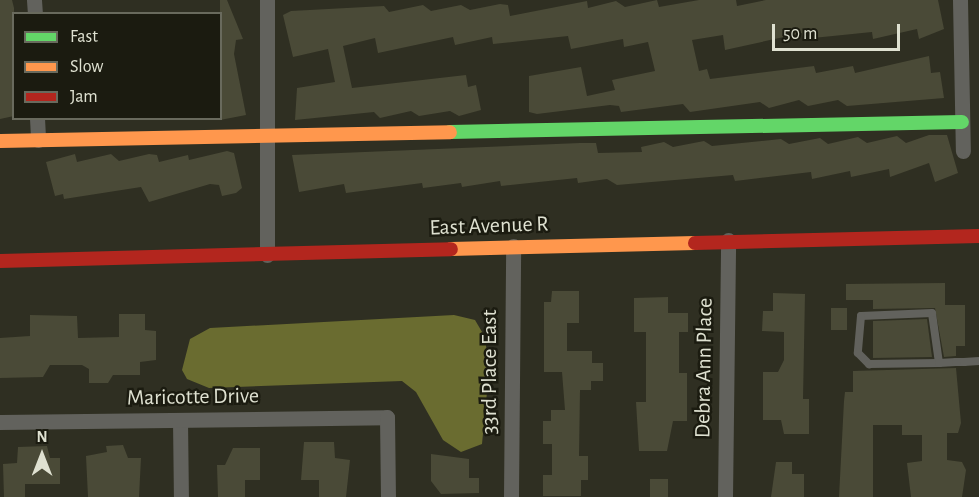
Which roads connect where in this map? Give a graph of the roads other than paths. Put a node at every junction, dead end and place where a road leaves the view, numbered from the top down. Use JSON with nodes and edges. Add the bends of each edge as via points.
{"nodes":[{"id":1,"x":267,"y":0,"type":"edge"},
{"id":2,"x":960,"y":0,"type":"edge"},
{"id":3,"x":38,"y":120,"type":"edge"},
{"id":4,"x":962,"y":122,"type":"junction"},
{"id":5,"x":268,"y":136,"type":"junction"},
{"id":6,"x":38,"y":140,"type":"junction"},
{"id":7,"x":0,"y":141,"type":"edge"},
{"id":8,"x":963,"y":151,"type":"dead end"},
{"id":9,"x":979,"y":236,"type":"edge"},
{"id":10,"x":728,"y":240,"type":"junction"},
{"id":11,"x":513,"y":246,"type":"junction"},
{"id":12,"x":267,"y":255,"type":"junction"},
{"id":13,"x":0,"y":261,"type":"edge"},
{"id":14,"x":979,"y":361,"type":"edge"},
{"id":15,"x":939,"y":363,"type":"junction"},
{"id":16,"x":180,"y":420,"type":"junction"},
{"id":17,"x":0,"y":422,"type":"edge"},
{"id":18,"x":181,"y":497,"type":"edge"},
{"id":19,"x":388,"y":497,"type":"edge"},
{"id":20,"x":512,"y":497,"type":"edge"},
{"id":21,"x":725,"y":497,"type":"edge"}],
"edges":[{"from":1,"to":5,"type":"street"},
{"from":2,"to":4,"type":"street"},
{"from":3,"to":6,"type":"street"},
{"from":4,"to":5,"type":"main road"},
{"from":4,"to":8,"type":"street"},
{"from":5,"to":6,"type":"main road"},
{"from":5,"to":12,"type":"street"},
{"from":6,"to":7,"type":"main road"},
{"from":9,"to":10,"type":"main road","name":"East Avenue R"},
{"from":10,"to":11,"type":"main road","name":"East Avenue R"},
{"from":10,"to":21,"type":"street","name":"Debra Ann Place"},
{"from":11,"to":12,"type":"main road","name":"East Avenue R"},
{"from":11,"to":20,"type":"street","name":"33rd Place East"},
{"from":12,"to":13,"type":"main road","name":"East Avenue R"},
{"from":14,"to":15,"type":"lane"},
{"from":15,"to":15,"type":"lane","via":[[862,361],[861,316],[932,313]]},
{"from":16,"to":17,"type":"street","name":"Maricotte Drive"},
{"from":16,"to":18,"type":"street"},
{"from":16,"to":19,"type":"street","name":"Maricotte Drive","via":[[387,417]]}]}
